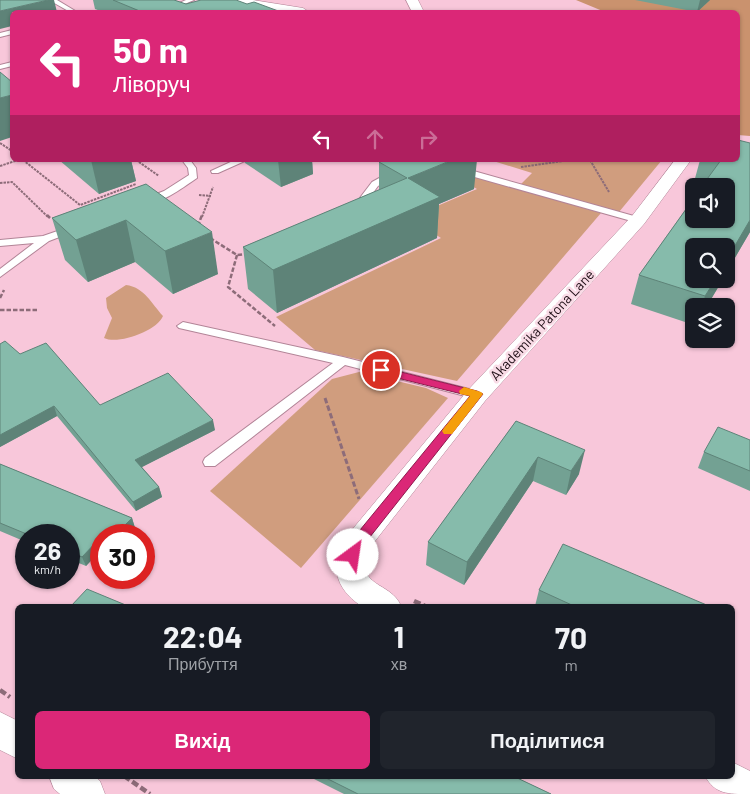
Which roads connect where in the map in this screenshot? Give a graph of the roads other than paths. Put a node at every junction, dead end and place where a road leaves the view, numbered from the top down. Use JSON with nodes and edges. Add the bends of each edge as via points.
{"nodes":[{"id":1,"x":52,"y":0,"type":"edge"},
{"id":2,"x":190,"y":0,"type":"edge"},
{"id":3,"x":233,"y":0,"type":"edge"},
{"id":4,"x":70,"y":10,"type":"edge"},
{"id":5,"x":167,"y":10,"type":"edge"},
{"id":6,"x":291,"y":10,"type":"edge"},
{"id":7,"x":188,"y":162,"type":"edge"},
{"id":8,"x":237,"y":162,"type":"edge"},
{"id":9,"x":414,"y":162,"type":"edge"},
{"id":10,"x":440,"y":162,"type":"edge"},
{"id":11,"x":681,"y":162,"type":"edge"},
{"id":12,"x":215,"y":171,"type":"dead end"},
{"id":13,"x":140,"y":204,"type":"edge"},
{"id":14,"x":630,"y":217,"type":"junction"},
{"id":15,"x":351,"y":218,"type":"edge"},
{"id":16,"x":80,"y":226,"type":"edge"},
{"id":17,"x":46,"y":240,"type":"junction"},
{"id":18,"x":0,"y":243,"type":"edge"},
{"id":19,"x":0,"y":274,"type":"edge"},
{"id":20,"x":184,"y":326,"type":"dead end"},
{"id":21,"x":342,"y":361,"type":"junction"},
{"id":22,"x":477,"y":394,"type":"junction"},
{"id":23,"x":210,"y":462,"type":"dead end"},
{"id":24,"x":382,"y":604,"type":"edge"},
{"id":25,"x":0,"y":730,"type":"edge"},
{"id":26,"x":15,"y":740,"type":"edge"},
{"id":27,"x":70,"y":779,"type":"edge"},
{"id":28,"x":729,"y":779,"type":"edge"},
{"id":29,"x":750,"y":790,"type":"edge"},
{"id":30,"x":87,"y":794,"type":"edge"}],
"edges":[{"from":1,"to":4,"type":"lane"},
{"from":2,"to":5,"type":"lane"},
{"from":3,"to":6,"type":"street"},
{"from":7,"to":13,"type":"lane","via":[[194,176],[167,193]]},
{"from":8,"to":12,"type":"lane"},
{"from":9,"to":15,"type":"lane","via":[[375,184]]},
{"from":10,"to":14,"type":"lane"},
{"from":11,"to":14,"type":"street","name":"Akademika Patona Lane"},
{"from":14,"to":22,"type":"street","name":"Akademika Patona Lane"},
{"from":16,"to":17,"type":"lane"},
{"from":17,"to":18,"type":"lane"},
{"from":17,"to":19,"type":"lane"},
{"from":20,"to":21,"type":"lane"},
{"from":21,"to":22,"type":"lane"},
{"from":21,"to":23,"type":"lane"},
{"from":22,"to":24,"type":"street","name":"Akademika Patona Lane","via":[[356,544],[350,565],[353,580]]},
{"from":25,"to":26,"type":"street"},
{"from":27,"to":30,"type":"street"},
{"from":28,"to":29,"type":"street"}]}
